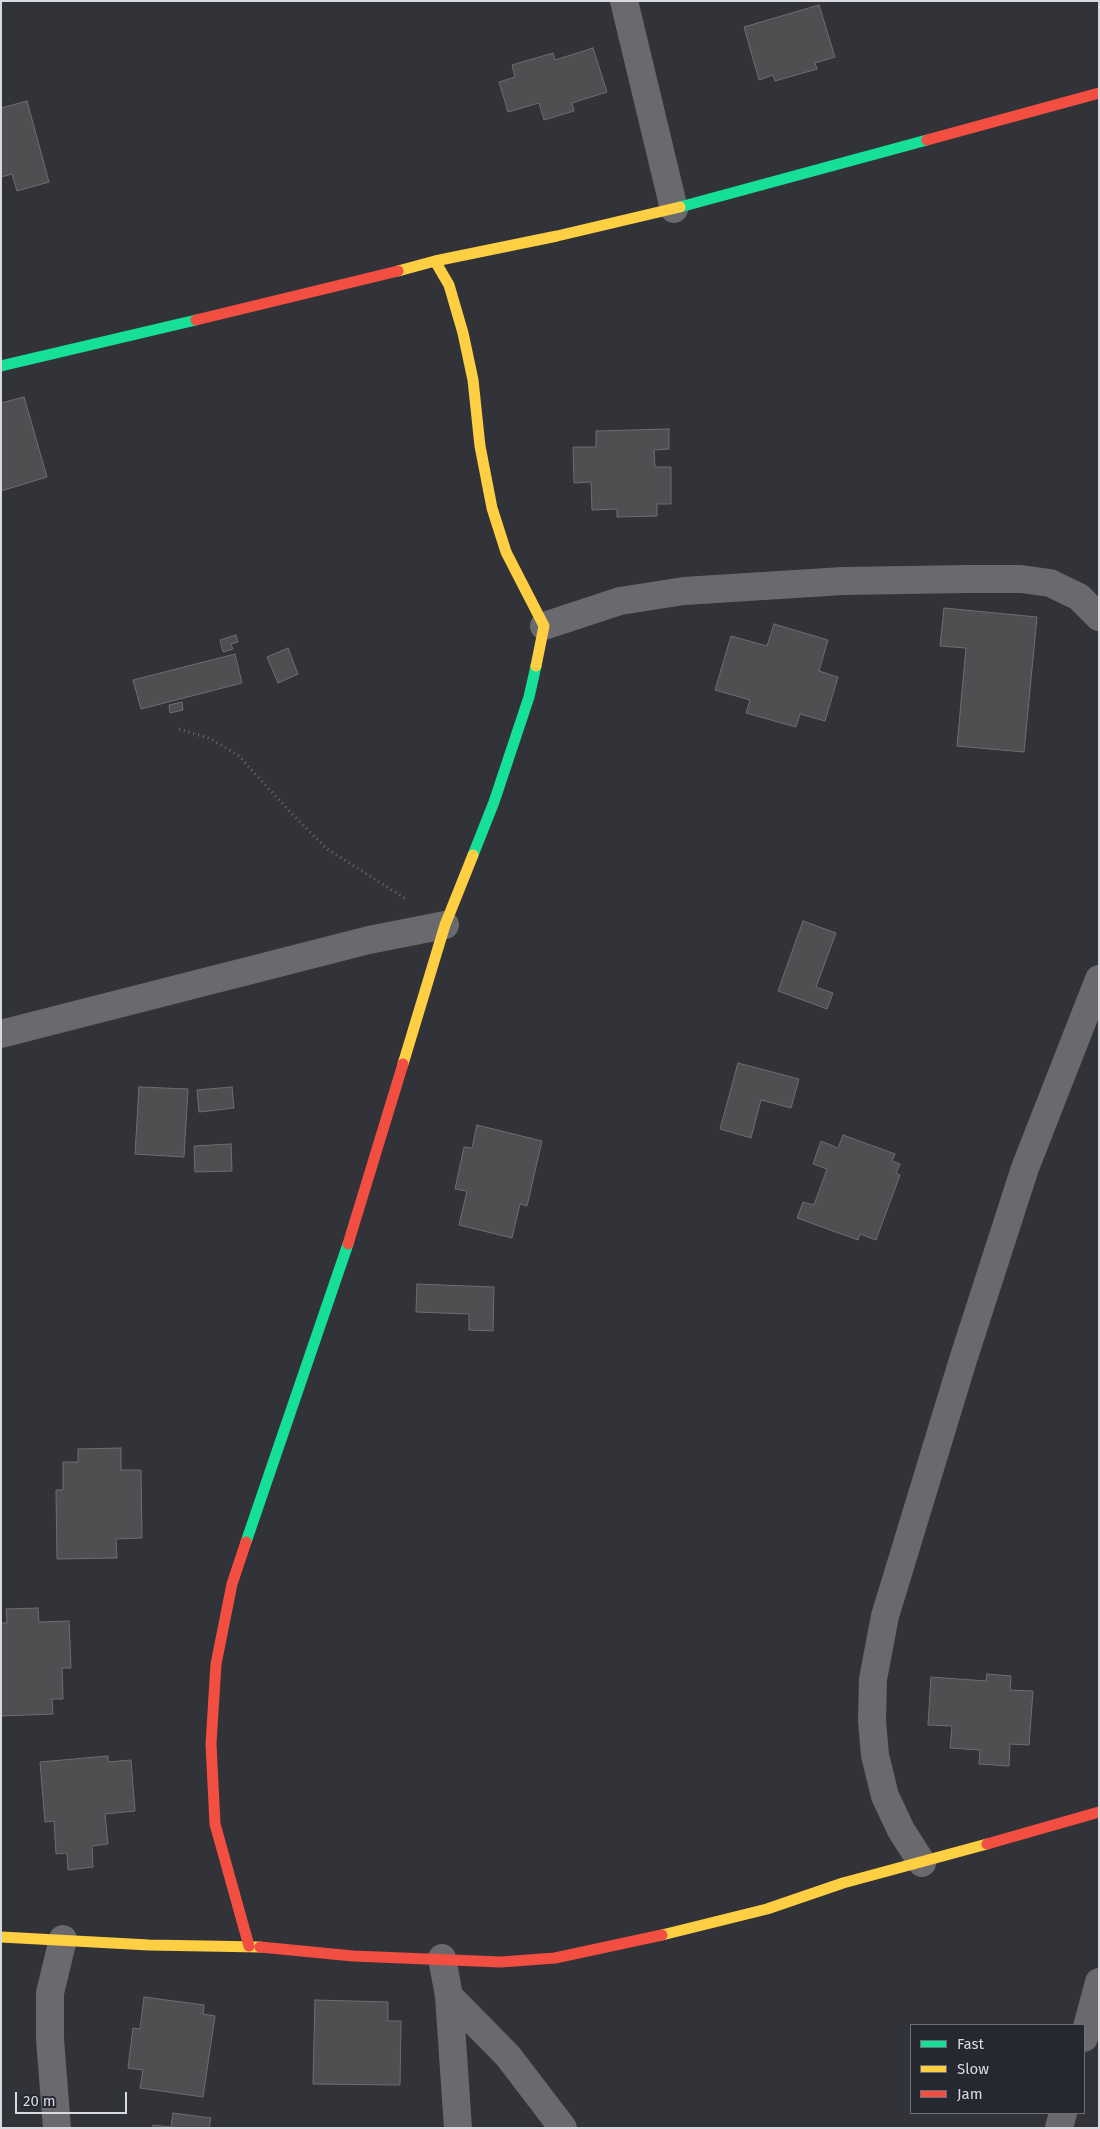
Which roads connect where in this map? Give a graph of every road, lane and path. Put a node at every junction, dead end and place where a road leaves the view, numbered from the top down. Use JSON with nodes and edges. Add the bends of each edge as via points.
{"nodes":[{"id":1,"x":624,"y":1,"type":"edge"},
{"id":2,"x":1099,"y":93,"type":"edge"},
{"id":3,"x":674,"y":209,"type":"junction"},
{"id":4,"x":435,"y":261,"type":"junction"},
{"id":5,"x":1,"y":366,"type":"edge"},
{"id":6,"x":1099,"y":617,"type":"edge"},
{"id":7,"x":544,"y":626,"type":"junction"},
{"id":8,"x":179,"y":729,"type":"dead end"},
{"id":9,"x":437,"y":927,"type":"junction"},
{"id":10,"x":1099,"y":979,"type":"edge"},
{"id":11,"x":1,"y":1034,"type":"edge"},
{"id":12,"x":1099,"y":1812,"type":"edge"},
{"id":13,"x":922,"y":1863,"type":"junction"},
{"id":14,"x":1,"y":1937,"type":"edge"},
{"id":15,"x":64,"y":1939,"type":"junction"},
{"id":16,"x":249,"y":1946,"type":"junction"},
{"id":17,"x":442,"y":1958,"type":"junction"},
{"id":18,"x":1099,"y":1982,"type":"edge"},
{"id":19,"x":449,"y":1996,"type":"junction"},
{"id":20,"x":1085,"y":2034,"type":"edge"},
{"id":21,"x":1063,"y":2114,"type":"edge"},
{"id":22,"x":57,"y":2128,"type":"edge"},
{"id":23,"x":458,"y":2128,"type":"edge"},
{"id":24,"x":563,"y":2128,"type":"edge"},
{"id":25,"x":1059,"y":2128,"type":"edge"}],
"edges":[{"from":1,"to":3,"type":"street"},
{"from":2,"to":3,"type":"street"},
{"from":3,"to":4,"type":"street"},
{"from":4,"to":5,"type":"street"},
{"from":4,"to":7,"type":"street","via":[[449,285],[463,333],[492,508],[506,552]]},
{"from":6,"to":7,"type":"street","via":[[1079,597],[1050,583],[1020,579],[958,579],[843,581],[684,591],[620,600]]},
{"from":7,"to":9,"type":"street","via":[[526,706],[494,802]]},
{"from":8,"to":9,"type":"path","via":[[211,739],[239,756],[327,849],[415,905]]},
{"from":9,"to":11,"type":"street","via":[[360,942]]},
{"from":9,"to":16,"type":"street","via":[[346,1251],[232,1584],[216,1664],[211,1744],[215,1824]]},
{"from":10,"to":13,"type":"street","via":[[1022,1177],[962,1363],[884,1625],[873,1679],[874,1756],[885,1796]]},
{"from":12,"to":13,"type":"street"},
{"from":13,"to":17,"type":"street","via":[[612,1948],[555,1958],[501,1962]]},
{"from":14,"to":15,"type":"street"},
{"from":15,"to":16,"type":"street","via":[[149,1945]]},
{"from":15,"to":22,"type":"street","via":[[50,1993]]},
{"from":16,"to":17,"type":"street","via":[[353,1956]]},
{"from":17,"to":19,"type":"street"},
{"from":18,"to":20,"type":"street"},
{"from":19,"to":23,"type":"street"},
{"from":19,"to":24,"type":"street","via":[[508,2056]]},
{"from":21,"to":25,"type":"street"}]}
